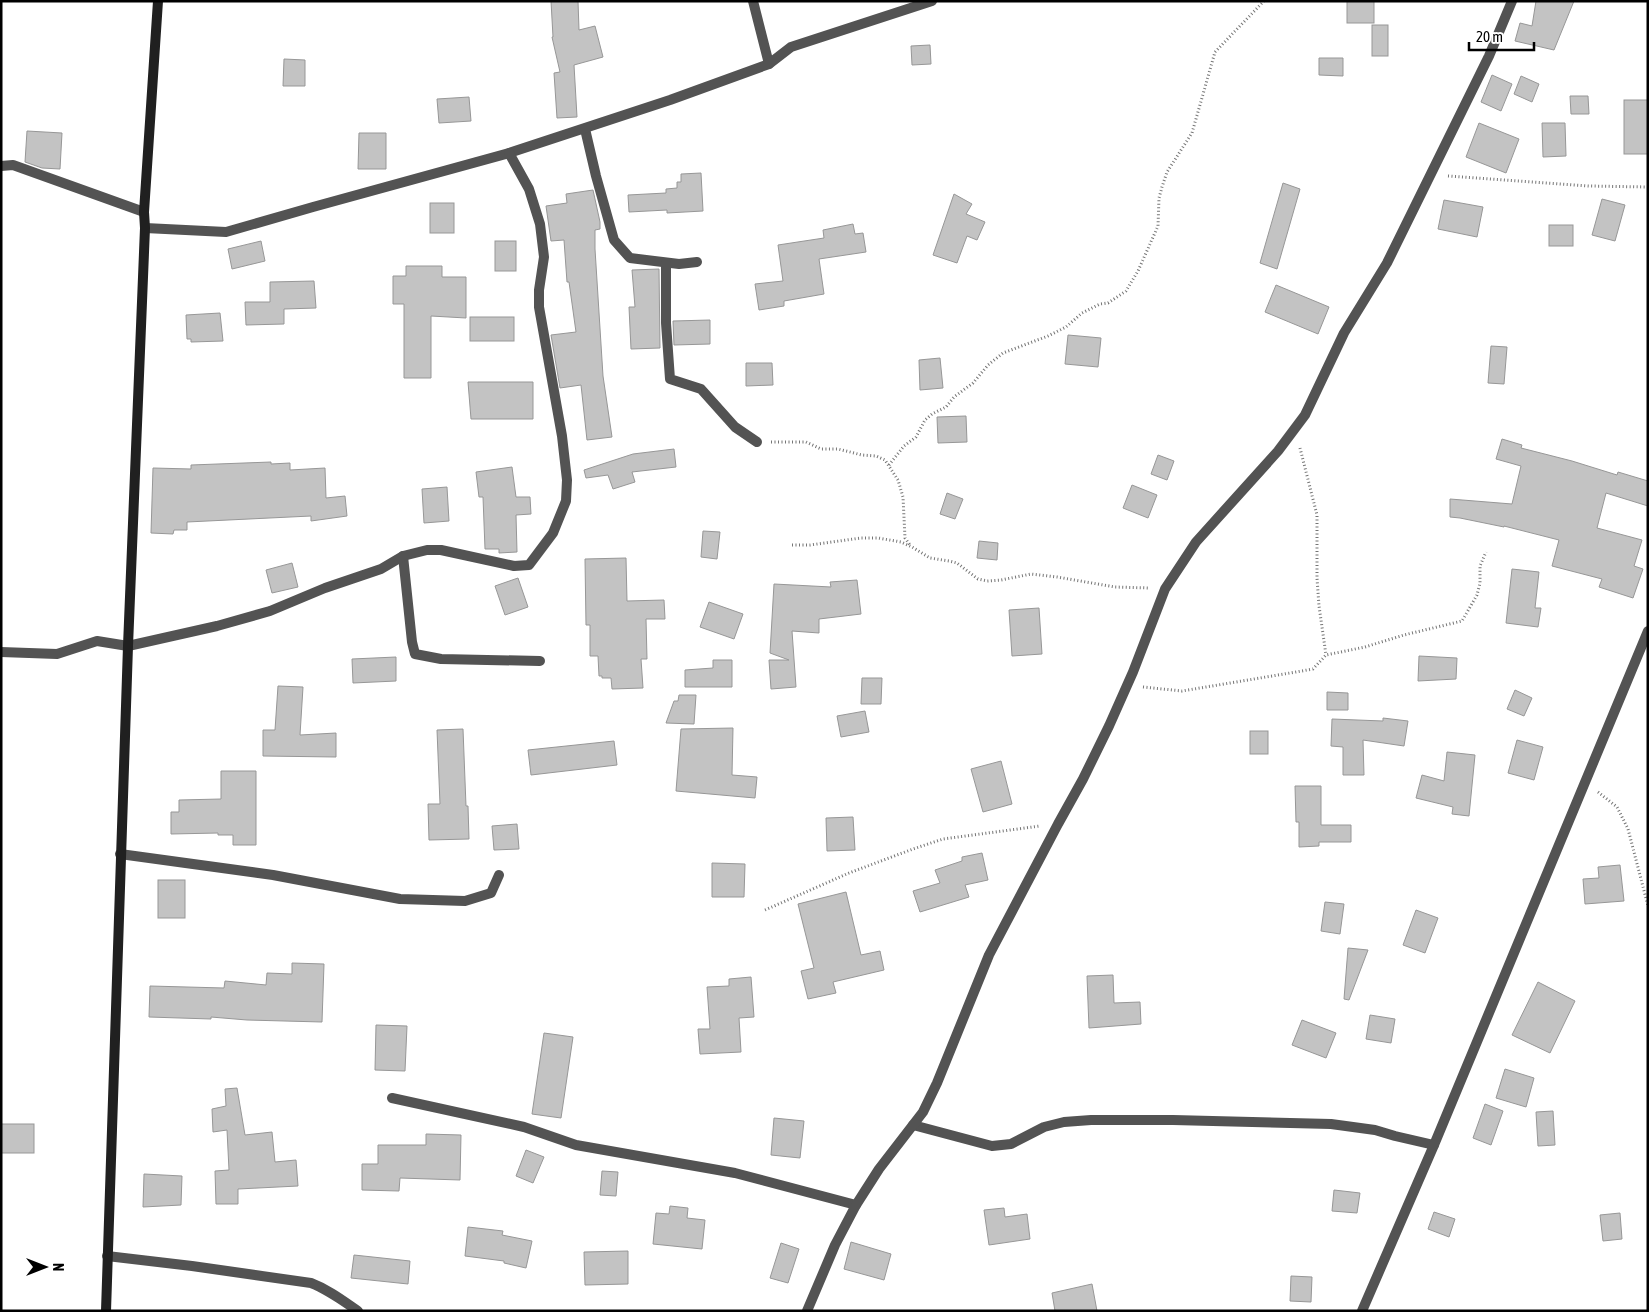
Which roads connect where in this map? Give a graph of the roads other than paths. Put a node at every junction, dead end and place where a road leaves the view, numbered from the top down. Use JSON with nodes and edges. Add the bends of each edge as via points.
{"nodes":[{"id":1,"x":158,"y":1,"type":"edge"},
{"id":2,"x":753,"y":1,"type":"edge"},
{"id":3,"x":932,"y":1,"type":"edge"},
{"id":4,"x":1512,"y":1,"type":"edge"},
{"id":5,"x":769,"y":64,"type":"junction"},
{"id":6,"x":585,"y":129,"type":"junction"},
{"id":7,"x":509,"y":153,"type":"junction"},
{"id":8,"x":1,"y":166,"type":"edge"},
{"id":9,"x":144,"y":212,"type":"junction"},
{"id":10,"x":145,"y":228,"type":"junction"},
{"id":11,"x":697,"y":262,"type":"dead end"},
{"id":12,"x":666,"y":263,"type":"junction"},
{"id":13,"x":757,"y":442,"type":"road end"},
{"id":14,"x":403,"y":556,"type":"junction"},
{"id":15,"x":1648,"y":631,"type":"edge"},
{"id":16,"x":128,"y":646,"type":"junction"},
{"id":17,"x":1,"y":652,"type":"edge"},
{"id":18,"x":540,"y":661,"type":"dead end"},
{"id":19,"x":120,"y":854,"type":"junction"},
{"id":20,"x":499,"y":875,"type":"dead end"},
{"id":21,"x":392,"y":1098,"type":"dead end"},
{"id":22,"x":913,"y":1126,"type":"junction"},
{"id":23,"x":1434,"y":1145,"type":"junction"},
{"id":24,"x":856,"y":1205,"type":"junction"},
{"id":25,"x":107,"y":1256,"type":"junction"},
{"id":26,"x":106,"y":1311,"type":"edge"},
{"id":27,"x":358,"y":1311,"type":"edge"},
{"id":28,"x":807,"y":1311,"type":"edge"},
{"id":29,"x":1362,"y":1311,"type":"edge"}],
"edges":[{"from":1,"to":9,"type":"street"},
{"from":2,"to":5,"type":"street"},
{"from":3,"to":5,"type":"street","via":[[791,47]]},
{"from":4,"to":22,"type":"street","via":[[1489,56],[1387,263],[1344,333],[1305,415],[1278,451],[1196,542],[1165,589],[1127,684],[1083,779],[989,955],[937,1084]]},
{"from":5,"to":6,"type":"street"},
{"from":6,"to":7,"type":"street"},
{"from":6,"to":12,"type":"street","via":[[614,240],[630,258]]},
{"from":7,"to":10,"type":"street","via":[[226,232]]},
{"from":7,"to":14,"type":"street","via":[[529,189],[540,224],[544,257],[539,307],[565,454],[566,501],[553,534],[529,565],[514,566],[441,550]]},
{"from":8,"to":9,"type":"street","via":[[13,165]]},
{"from":9,"to":10,"type":"street"},
{"from":10,"to":16,"type":"street"},
{"from":11,"to":12,"type":"street"},
{"from":12,"to":13,"type":"street","via":[[670,379],[701,389],[735,427]]},
{"from":14,"to":16,"type":"street","via":[[381,569],[270,611]]},
{"from":14,"to":18,"type":"street","via":[[415,654],[441,659]]},
{"from":15,"to":23,"type":"street"},
{"from":16,"to":17,"type":"street","via":[[97,641],[57,654]]},
{"from":16,"to":19,"type":"street"},
{"from":19,"to":20,"type":"street","via":[[273,875],[400,899],[465,901],[491,892]]},
{"from":19,"to":25,"type":"street"},
{"from":21,"to":24,"type":"street","via":[[524,1126],[576,1145],[735,1173]]},
{"from":22,"to":23,"type":"street","via":[[992,1146],[1011,1144],[1044,1127],[1091,1120],[1331,1124],[1375,1130]]},
{"from":22,"to":24,"type":"street"},
{"from":23,"to":29,"type":"street"},
{"from":24,"to":28,"type":"street"},
{"from":25,"to":26,"type":"street"},
{"from":25,"to":27,"type":"street","via":[[311,1284],[340,1297]]}]}
